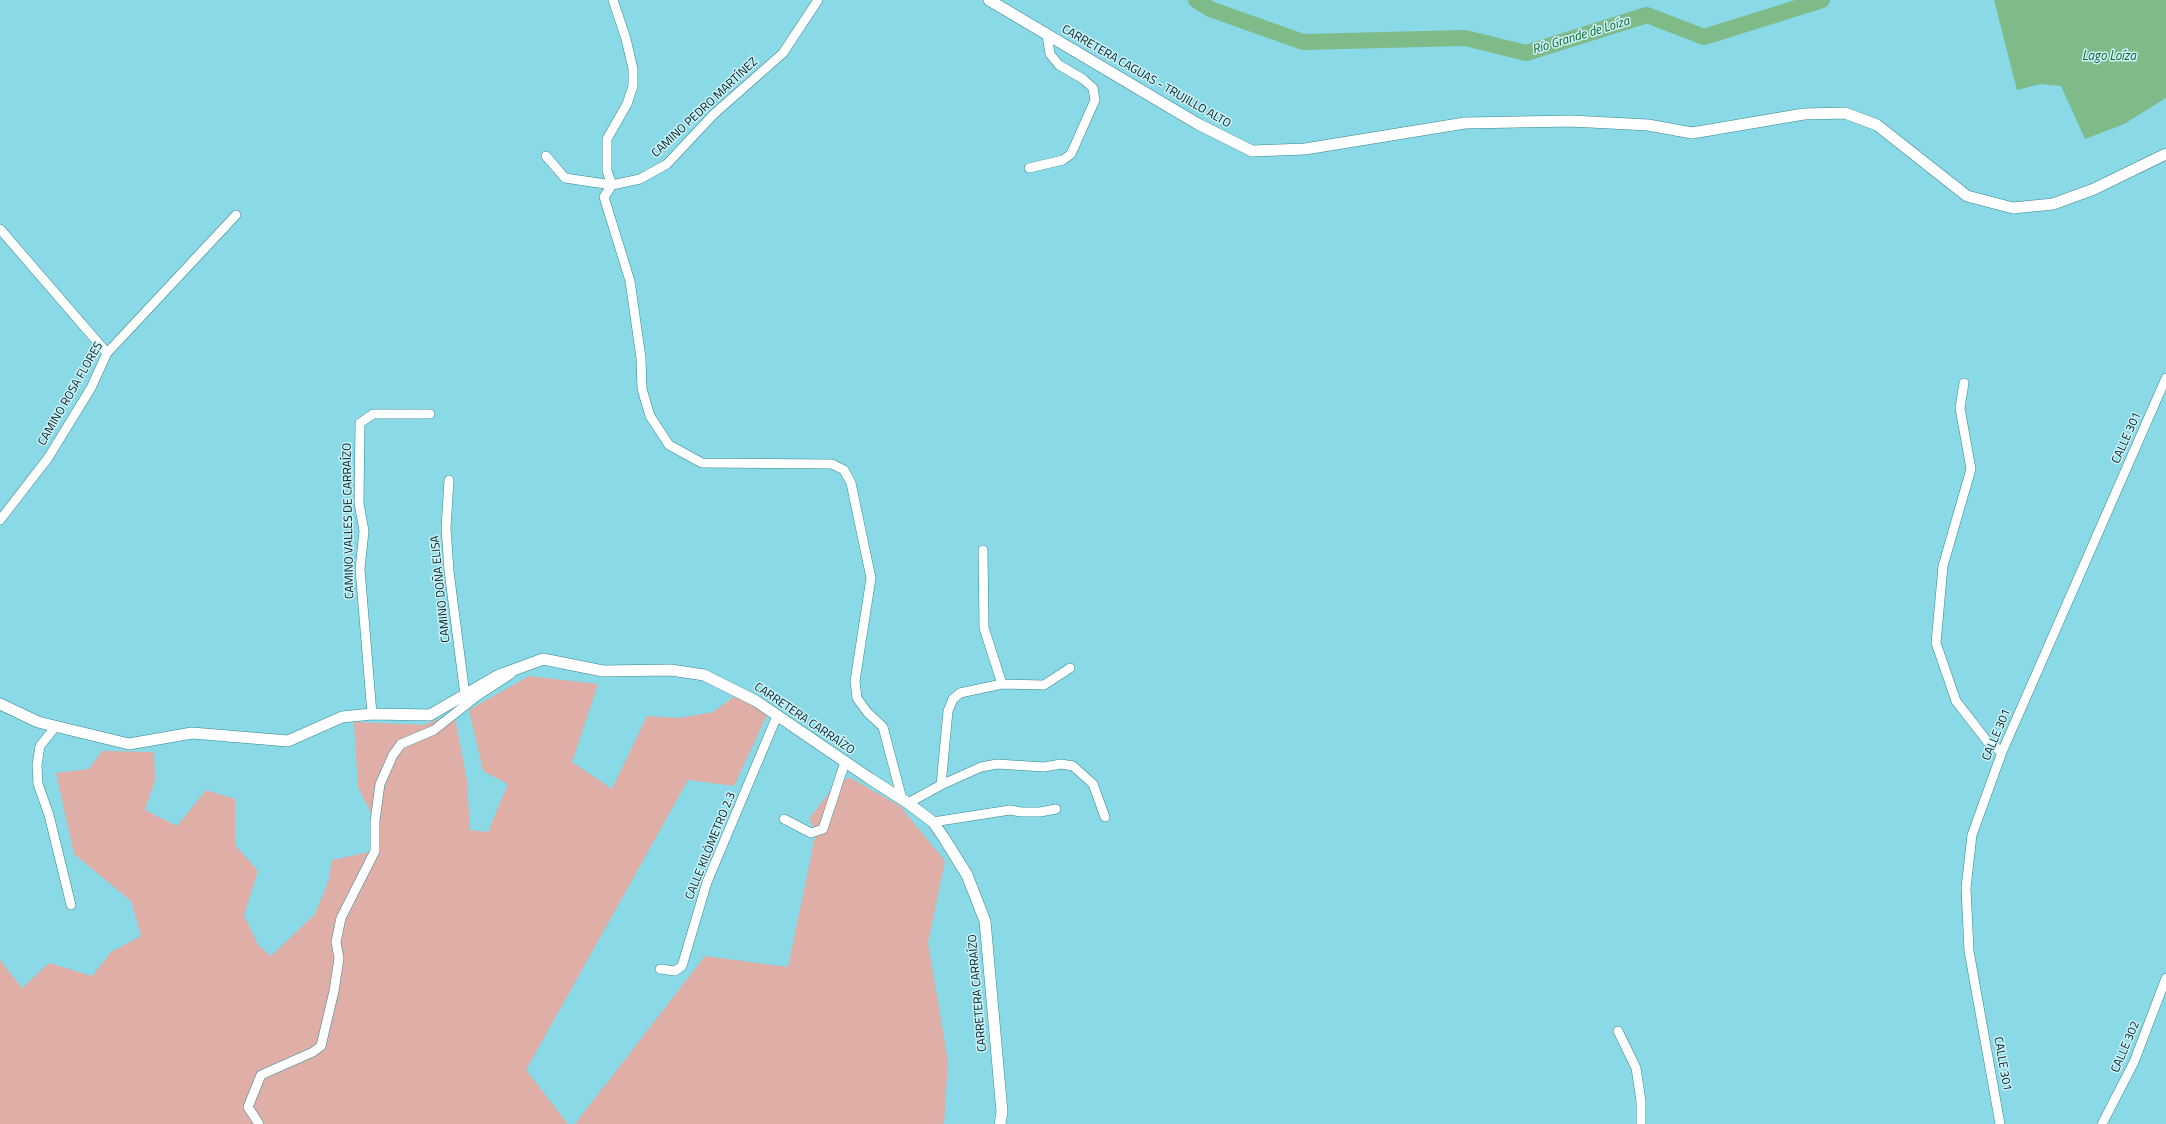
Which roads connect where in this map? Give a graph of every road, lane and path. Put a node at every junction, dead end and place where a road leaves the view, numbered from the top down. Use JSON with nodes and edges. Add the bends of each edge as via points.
{"nodes":[{"id":1,"x":613,"y":0,"type":"edge"},
{"id":2,"x":818,"y":0,"type":"edge"},
{"id":3,"x":989,"y":0,"type":"edge"},
{"id":4,"x":1047,"y":35,"type":"junction"},
{"id":5,"x":2166,"y":154,"type":"edge"},
{"id":6,"x":546,"y":156,"type":"dead end"},
{"id":7,"x":1029,"y":168,"type":"dead end"},
{"id":8,"x":612,"y":186,"type":"junction"},
{"id":9,"x":236,"y":215,"type":"dead end"},
{"id":10,"x":0,"y":229,"type":"edge"},
{"id":11,"x":107,"y":353,"type":"junction"},
{"id":12,"x":2166,"y":378,"type":"edge"},
{"id":13,"x":1964,"y":383,"type":"dead end"},
{"id":14,"x":430,"y":414,"type":"dead end"},
{"id":15,"x":449,"y":480,"type":"dead end"},
{"id":16,"x":0,"y":520,"type":"edge"},
{"id":17,"x":983,"y":550,"type":"dead end"},
{"id":18,"x":521,"y":668,"type":"junction"},
{"id":19,"x":1070,"y":668,"type":"dead end"},
{"id":20,"x":1002,"y":684,"type":"junction"},
{"id":21,"x":465,"y":696,"type":"junction"},
{"id":22,"x":0,"y":704,"type":"edge"},
{"id":23,"x":372,"y":714,"type":"junction"},
{"id":24,"x":777,"y":716,"type":"junction"},
{"id":25,"x":56,"y":726,"type":"junction"},
{"id":26,"x":2002,"y":752,"type":"junction"},
{"id":27,"x":845,"y":762,"type":"junction"},
{"id":28,"x":941,"y":785,"type":"junction"},
{"id":29,"x":905,"y":801,"type":"junction"},
{"id":30,"x":1056,"y":808,"type":"dead end"},
{"id":31,"x":1104,"y":813,"type":"dead end"},
{"id":32,"x":784,"y":819,"type":"dead end"},
{"id":33,"x":933,"y":822,"type":"junction"},
{"id":34,"x":71,"y":905,"type":"dead end"},
{"id":35,"x":660,"y":969,"type":"dead end"},
{"id":36,"x":2166,"y":978,"type":"edge"},
{"id":37,"x":1618,"y":1031,"type":"dead end"},
{"id":38,"x":259,"y":1124,"type":"edge"},
{"id":39,"x":1000,"y":1124,"type":"edge"},
{"id":40,"x":1641,"y":1124,"type":"edge"},
{"id":41,"x":2000,"y":1124,"type":"edge"},
{"id":42,"x":2102,"y":1124,"type":"edge"}],
"edges":[{"from":1,"to":8,"type":"street","via":[[633,69],[633,86],[607,139],[607,171]]},
{"from":2,"to":8,"type":"street","name":"CAMINO PEDRO MARTÍNEZ","via":[[783,53],[714,114],[667,164],[640,180]]},
{"from":3,"to":4,"type":"street","name":"CARRETERA CAGUAS - TRUJILLO ALTO"},
{"from":4,"to":5,"type":"street","name":"CARRETERA CAGUAS - TRUJILLO ALTO","via":[[1198,124],[1252,151],[1305,149],[1465,123],[1579,122],[1648,125],[1692,132],[1804,114],[1845,113],[1876,125],[1967,196],[2013,208],[2053,204],[2094,189]]},
{"from":4,"to":7,"type":"street","via":[[1050,54],[1059,65],[1093,88],[1095,100],[1071,154],[1063,160]]},
{"from":6,"to":8,"type":"street","via":[[565,178]]},
{"from":8,"to":29,"type":"street","via":[[604,197],[630,280],[641,358],[642,389],[650,416],[669,444],[702,463],[832,464],[844,470],[851,483],[871,578],[855,681],[857,698],[883,728]]},
{"from":9,"to":11,"type":"street","name":"CAMINO ROSA FLORES"},
{"from":10,"to":11,"type":"street"},
{"from":11,"to":16,"type":"street","name":"CAMINO ROSA FLORES","via":[[90,388],[48,458]]},
{"from":12,"to":26,"type":"street","name":"CALLE 301"},
{"from":13,"to":26,"type":"street","via":[[1960,408],[1971,469],[1943,566],[1936,643],[1956,701],[1987,742]]},
{"from":14,"to":23,"type":"street","name":"CAMINO VALLES DE CARRAÍZO","via":[[373,414],[360,423],[359,503],[364,531],[360,569]]},
{"from":15,"to":21,"type":"street","name":"CAMINO DOÑA ELISA","via":[[446,528],[449,571]]},
{"from":17,"to":20,"type":"street","via":[[984,628]]},
{"from":18,"to":21,"type":"street","name":"CARRETERA CARRAÍZO","via":[[497,676]]},
{"from":18,"to":24,"type":"street","name":"CARRETERA CARRAÍZO","via":[[543,659],[603,671],[671,670],[704,675],[756,701]]},
{"from":18,"to":38,"type":"street","via":[[477,696],[434,730],[401,744],[393,755],[380,784],[375,850],[341,918],[336,942],[338,965],[325,1035],[321,1046],[313,1052],[261,1075],[248,1107]]},
{"from":19,"to":20,"type":"street","via":[[1044,685]]},
{"from":20,"to":28,"type":"street","via":[[960,693],[953,699],[948,710]]},
{"from":21,"to":23,"type":"street","name":"CARRETERA CARRAÍZO","via":[[430,715]]},
{"from":22,"to":25,"type":"street","name":"CARRETERA CARRAÍZO","via":[[38,722]]},
{"from":23,"to":25,"type":"street","name":"CARRETERA CARRAÍZO","via":[[342,717],[288,741],[192,733],[129,744]]},
{"from":24,"to":27,"type":"street","name":"CARRETERA CARRAÍZO"},
{"from":24,"to":35,"type":"street","name":"CALLE KILÓMETRO 2.3","via":[[707,882],[682,966],[675,971]]},
{"from":25,"to":34,"type":"street","via":[[40,746],[38,784],[49,815]]},
{"from":26,"to":41,"type":"street","name":"CALLE 301","via":[[1972,835],[1966,888],[1970,951]]},
{"from":27,"to":29,"type":"street","name":"CARRETERA CARRAÍZO"},
{"from":27,"to":32,"type":"street","via":[[823,829],[810,833]]},
{"from":28,"to":29,"type":"street"},
{"from":28,"to":31,"type":"street","via":[[981,767],[997,764],[1073,766],[1094,784]]},
{"from":29,"to":33,"type":"street","name":"CARRETERA CARRAÍZO"},
{"from":30,"to":33,"type":"street","via":[[1040,812],[1010,810]]},
{"from":33,"to":39,"type":"street","name":"CARRETERA CARRAÍZO","via":[[967,875],[985,921],[1002,1112]]},
{"from":36,"to":42,"type":"street","name":"CALLE 302","via":[[2134,1062]]},
{"from":37,"to":40,"type":"street","via":[[1636,1068],[1641,1101]]}]}
